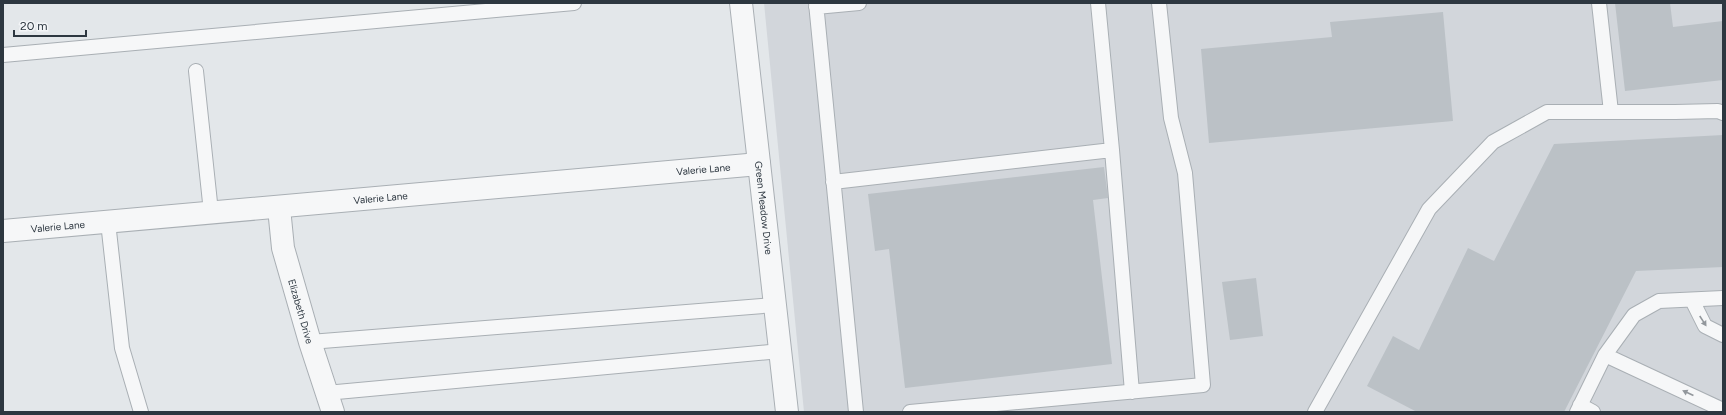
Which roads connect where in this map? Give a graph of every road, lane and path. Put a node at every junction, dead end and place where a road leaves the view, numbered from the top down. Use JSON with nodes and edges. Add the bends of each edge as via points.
{"nodes":[{"id":1,"x":574,"y":3,"type":"edge"},
{"id":2,"x":741,"y":3,"type":"edge"},
{"id":3,"x":859,"y":3,"type":"edge"},
{"id":4,"x":1098,"y":3,"type":"edge"},
{"id":5,"x":1159,"y":3,"type":"edge"},
{"id":6,"x":1599,"y":3,"type":"edge"},
{"id":7,"x":816,"y":5,"type":"edge"},
{"id":8,"x":3,"y":55,"type":"edge"},
{"id":9,"x":196,"y":70,"type":"dead end"},
{"id":10,"x":1611,"y":112,"type":"junction"},
{"id":11,"x":1723,"y":113,"type":"edge"},
{"id":12,"x":1112,"y":150,"type":"junction"},
{"id":13,"x":759,"y":164,"type":"junction"},
{"id":14,"x":834,"y":182,"type":"junction"},
{"id":15,"x":279,"y":208,"type":"junction"},
{"id":16,"x":211,"y":212,"type":"junction"},
{"id":17,"x":108,"y":222,"type":"junction"},
{"id":18,"x":3,"y":231,"type":"edge"},
{"id":19,"x":1723,"y":298,"type":"edge"},
{"id":20,"x":1692,"y":300,"type":"junction"},
{"id":21,"x":775,"y":305,"type":"junction"},
{"id":22,"x":1723,"y":335,"type":"edge"},
{"id":23,"x":310,"y":342,"type":"junction"},
{"id":24,"x":780,"y":351,"type":"junction"},
{"id":25,"x":1605,"y":355,"type":"junction"},
{"id":26,"x":1132,"y":392,"type":"junction"},
{"id":27,"x":330,"y":402,"type":"edge"},
{"id":28,"x":1578,"y":409,"type":"edge"},
{"id":29,"x":1723,"y":410,"type":"edge"},
{"id":30,"x":141,"y":412,"type":"edge"},
{"id":31,"x":787,"y":412,"type":"edge"},
{"id":32,"x":856,"y":412,"type":"edge"},
{"id":33,"x":910,"y":412,"type":"edge"},
{"id":34,"x":1315,"y":412,"type":"edge"},
{"id":35,"x":1593,"y":412,"type":"edge"}],
"edges":[{"from":1,"to":8,"type":"lane"},
{"from":2,"to":13,"type":"street","name":"Green Meadow Drive"},
{"from":3,"to":7,"type":"lane"},
{"from":4,"to":12,"type":"lane"},
{"from":5,"to":26,"type":"lane","via":[[1171,118],[1185,173],[1203,385]]},
{"from":6,"to":10,"type":"lane"},
{"from":7,"to":14,"type":"lane"},
{"from":9,"to":16,"type":"lane"},
{"from":10,"to":11,"type":"lane"},
{"from":10,"to":34,"type":"lane","via":[[1547,112],[1493,142],[1429,209]]},
{"from":12,"to":14,"type":"lane"},
{"from":12,"to":26,"type":"lane"},
{"from":13,"to":15,"type":"street","name":"Valerie Lane"},
{"from":13,"to":21,"type":"street","name":"Green Meadow Drive"},
{"from":14,"to":32,"type":"lane"},
{"from":15,"to":16,"type":"street","name":"Valerie Lane"},
{"from":15,"to":23,"type":"street","name":"Elizabeth Drive","via":[[283,248]]},
{"from":16,"to":17,"type":"street","name":"Valerie Lane"},
{"from":17,"to":18,"type":"street","name":"Valerie Lane"},
{"from":17,"to":30,"type":"lane","via":[[122,348]]},
{"from":19,"to":20,"type":"lane"},
{"from":20,"to":22,"type":"lane","one_way":true,"via":[[1705,326]]},
{"from":20,"to":25,"type":"lane","via":[[1659,301],[1634,315]]},
{"from":21,"to":23,"type":"lane"},
{"from":21,"to":24,"type":"street","name":"Green Meadow Drive"},
{"from":23,"to":27,"type":"street","name":"Elizabeth Drive"},
{"from":24,"to":27,"type":"lane"},
{"from":24,"to":31,"type":"street","name":"Green Meadow Drive"},
{"from":25,"to":28,"type":"lane"},
{"from":29,"to":25,"type":"lane","one_way":true},
{"from":26,"to":33,"type":"lane"},
{"from":28,"to":35,"type":"lane"}]}
